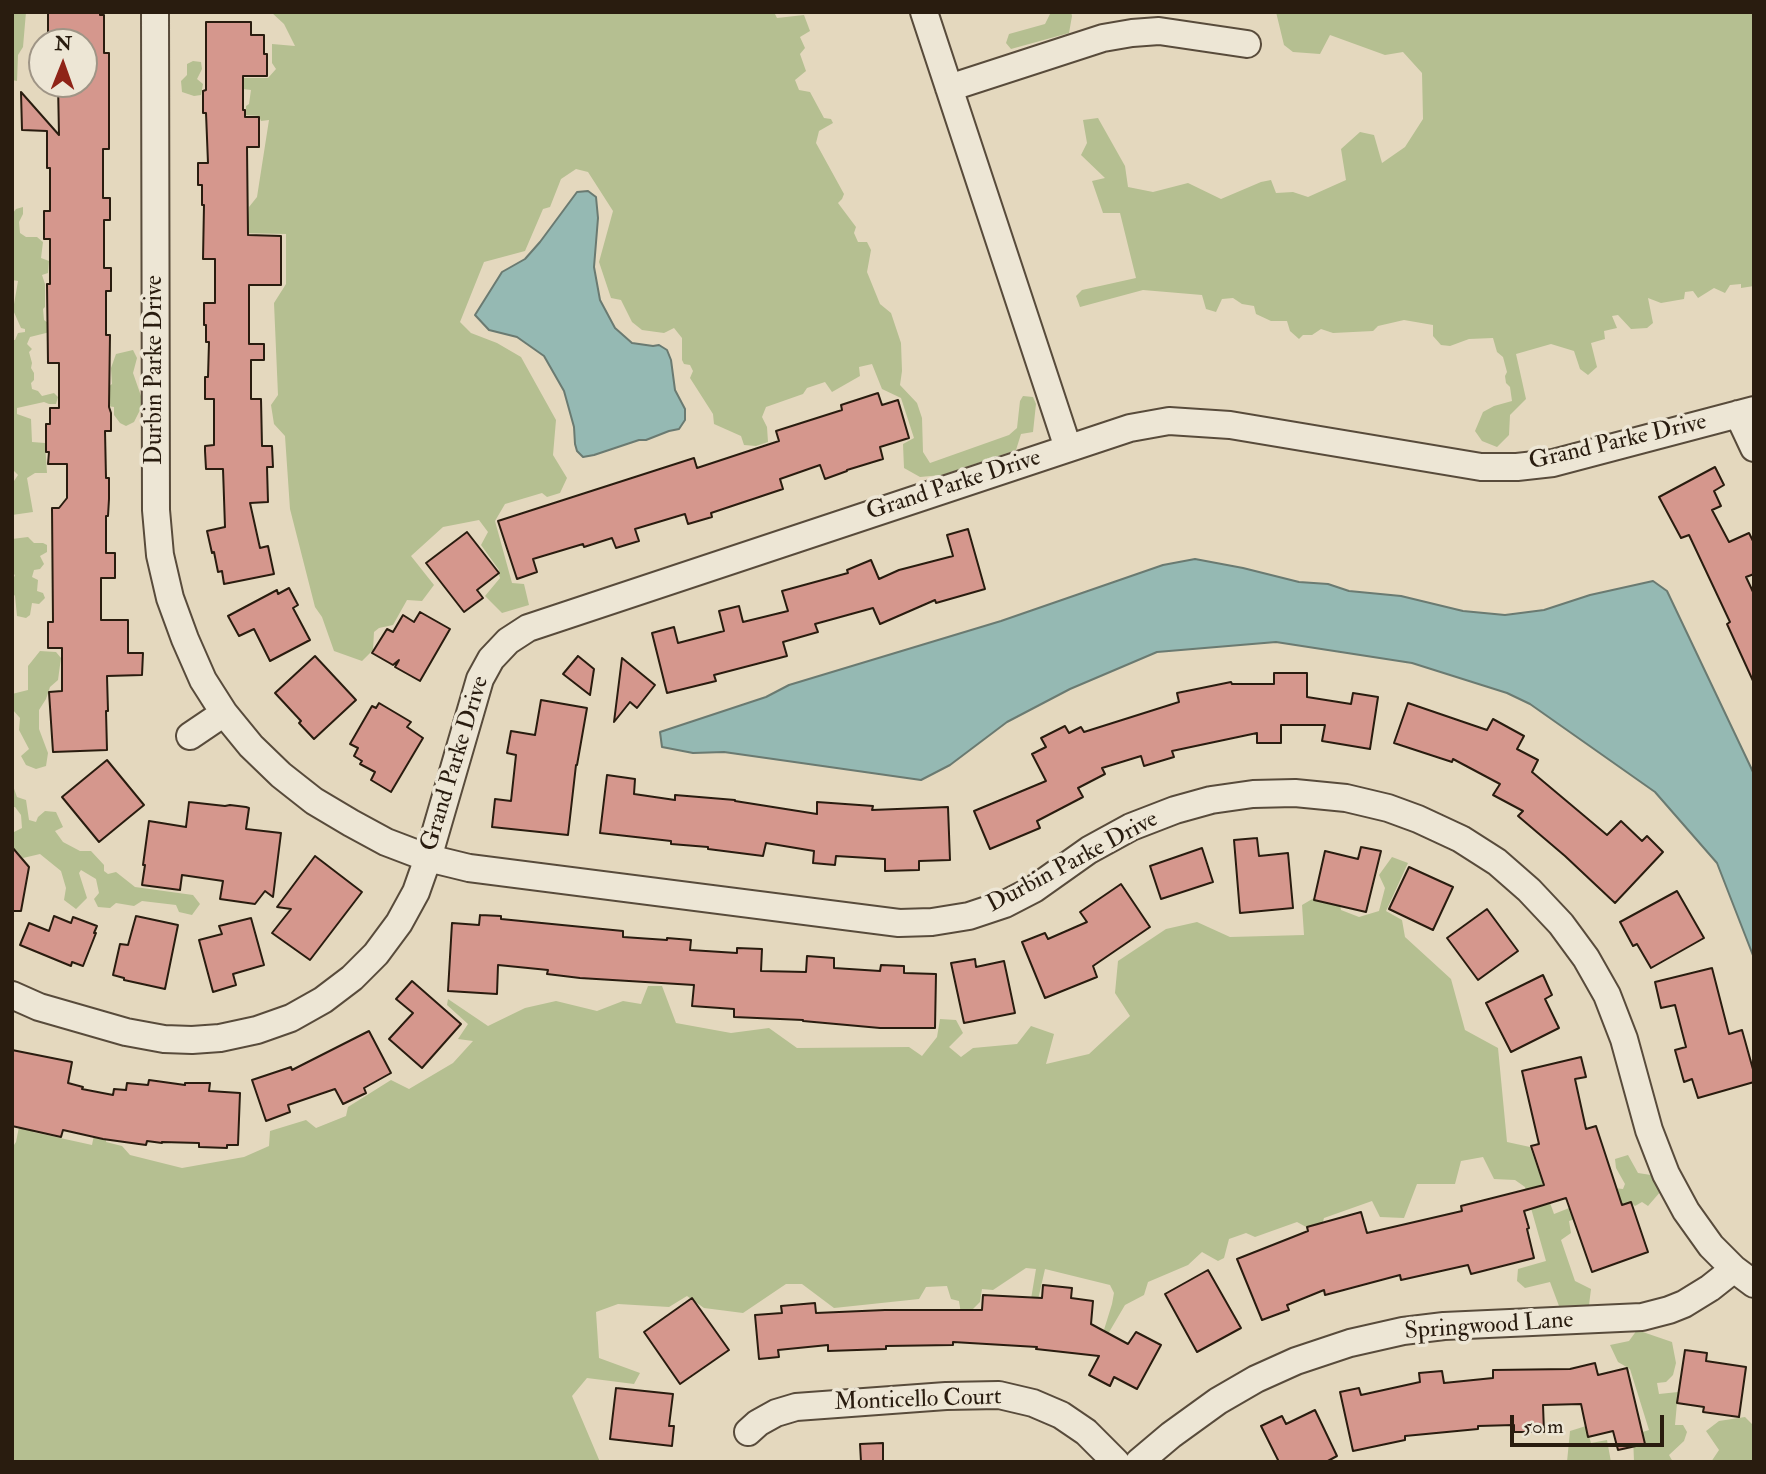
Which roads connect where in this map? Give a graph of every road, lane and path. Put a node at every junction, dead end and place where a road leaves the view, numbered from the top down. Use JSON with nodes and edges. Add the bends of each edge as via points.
{"nodes":[{"id":1,"x":155,"y":12,"type":"edge"},
{"id":2,"x":924,"y":12,"type":"edge"},
{"id":3,"x":1247,"y":44,"type":"dead end"},
{"id":4,"x":949,"y":88,"type":"junction"},
{"id":5,"x":1746,"y":412,"type":"edge"},
{"id":6,"x":1754,"y":447,"type":"edge"},
{"id":7,"x":1068,"y":448,"type":"junction"},
{"id":8,"x":224,"y":713,"type":"junction"},
{"id":9,"x":190,"y":736,"type":"dead end"},
{"id":10,"x":428,"y":858,"type":"junction"},
{"id":11,"x":12,"y":995,"type":"edge"},
{"id":12,"x":1744,"y":1276,"type":"edge"},
{"id":13,"x":748,"y":1432,"type":"dead end"},
{"id":14,"x":1116,"y":1462,"type":"edge"},
{"id":15,"x":1139,"y":1462,"type":"edge"}],
"edges":[{"from":1,"to":8,"type":"street","name":"Durbin Parke Drive","via":[[160,555],[185,639]]},
{"from":2,"to":4,"type":"street","name":"Grand Parke Drive"},
{"from":3,"to":4,"type":"street","via":[[1159,32],[1122,34]]},
{"from":4,"to":7,"type":"street","name":"Grand Parke Drive"},
{"from":5,"to":6,"type":"street"},
{"from":5,"to":7,"type":"street","name":"Grand Parke Drive","via":[[1552,463],[1517,467],[1482,467],[1193,422],[1130,428]]},
{"from":7,"to":10,"type":"street","name":"Grand Parke Drive","via":[[527,628],[491,659],[480,679]]},
{"from":8,"to":9,"type":"street"},
{"from":8,"to":10,"type":"street","name":"Durbin Parke Drive","via":[[281,775],[314,800],[386,842]]},
{"from":10,"to":11,"type":"street","name":"Grand Parke Drive","via":[[416,892],[376,954],[323,1000],[257,1030],[220,1038],[164,1039],[39,1007]]},
{"from":10,"to":12,"type":"street","name":"Durbin Parke Drive","via":[[469,868],[858,918],[932,922],[1005,904],[1131,827],[1199,803],[1296,793],[1388,808],[1461,839],[1497,862],[1562,924],[1607,995],[1666,1174],[1711,1246]]},
{"from":12,"to":15,"type":"street","name":"Springwood Lane","via":[[1670,1310],[1642,1317],[1444,1326],[1350,1343],[1256,1379],[1218,1401]]},
{"from":13,"to":14,"type":"street","name":"Monticello Court","via":[[776,1413],[796,1407],[999,1395],[1061,1415]]}]}
